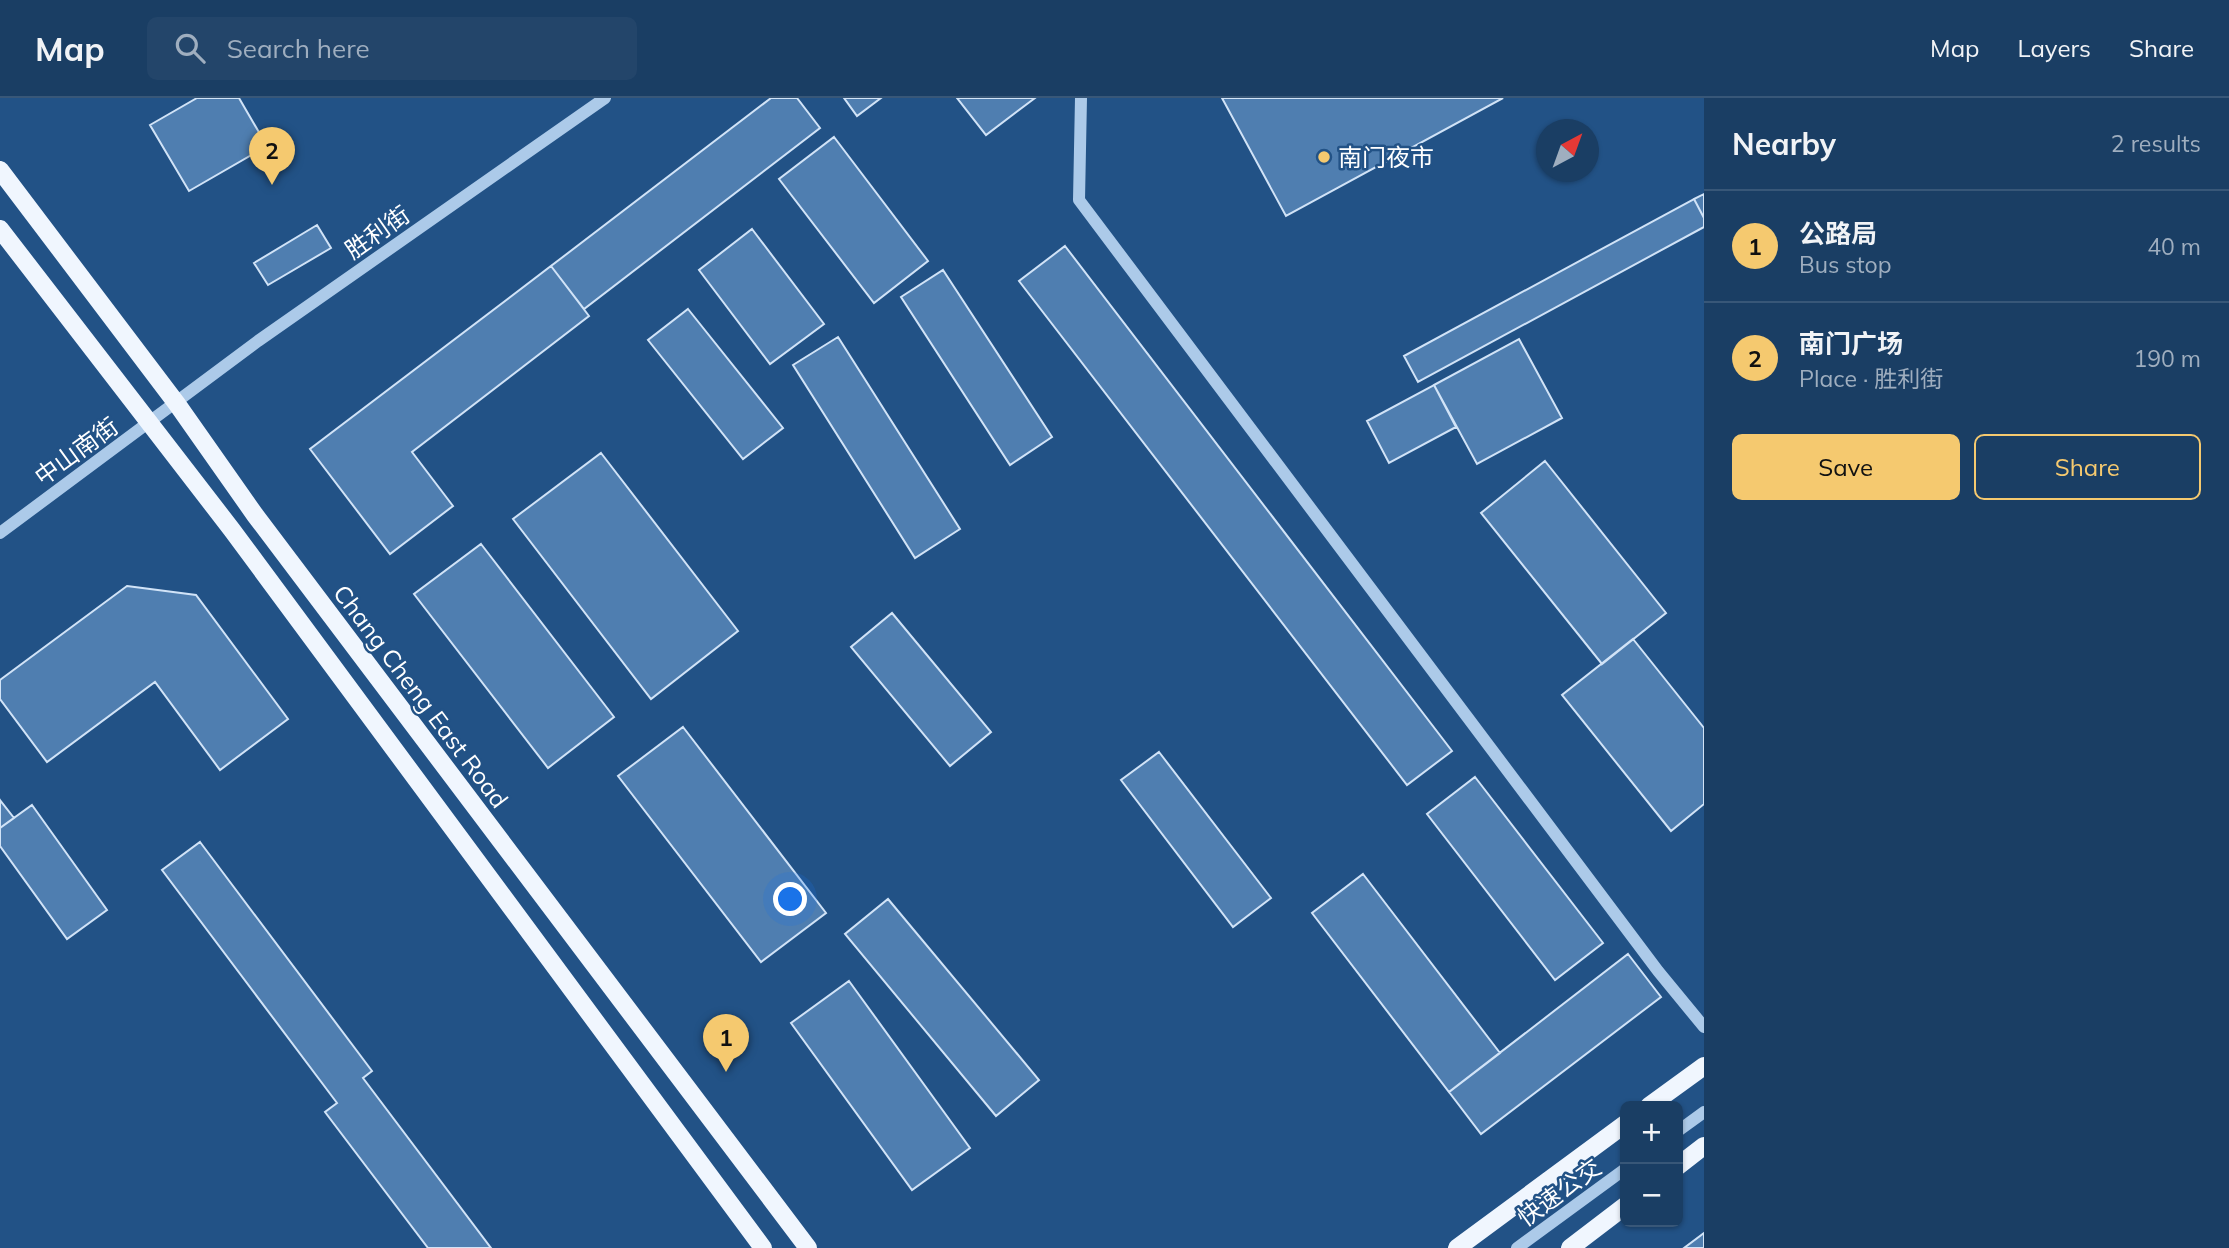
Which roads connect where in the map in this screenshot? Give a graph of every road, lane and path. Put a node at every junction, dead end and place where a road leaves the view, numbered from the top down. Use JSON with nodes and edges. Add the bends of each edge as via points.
{"nodes":[{"id":1,"x":605,"y":98,"type":"edge"},
{"id":2,"x":1081,"y":98,"type":"edge"},
{"id":3,"x":0,"y":170,"type":"edge"},
{"id":4,"x":0,"y":229,"type":"edge"},
{"id":5,"x":177,"y":404,"type":"junction"},
{"id":6,"x":148,"y":425,"type":"junction"},
{"id":7,"x":0,"y":533,"type":"edge"},
{"id":8,"x":1704,"y":1027,"type":"edge"},
{"id":9,"x":1704,"y":1066,"type":"edge"},
{"id":10,"x":1656,"y":1101,"type":"edge"},
{"id":11,"x":1704,"y":1112,"type":"edge"},
{"id":12,"x":1683,"y":1127,"type":"edge"},
{"id":13,"x":1620,"y":1128,"type":"edge"},
{"id":14,"x":1704,"y":1146,"type":"edge"},
{"id":15,"x":1681,"y":1164,"type":"edge"},
{"id":16,"x":1620,"y":1174,"type":"edge"},
{"id":17,"x":1620,"y":1210,"type":"edge"},
{"id":18,"x":763,"y":1248,"type":"edge"},
{"id":19,"x":808,"y":1248,"type":"edge"},
{"id":20,"x":1457,"y":1248,"type":"edge"},
{"id":21,"x":1517,"y":1248,"type":"edge"},
{"id":22,"x":1570,"y":1248,"type":"edge"}],
"edges":[{"from":1,"to":5,"type":"street","name":"胜利街","via":[[258,341]]},
{"from":2,"to":8,"type":"street","via":[[1079,201]]},
{"from":3,"to":5,"type":"main road","name":"Chang Cheng East Road"},
{"from":4,"to":6,"type":"main road"},
{"from":5,"to":6,"type":"street","name":"中山南街"},
{"from":5,"to":19,"type":"main road","name":"Chang Cheng East Road","via":[[254,515]]},
{"from":6,"to":7,"type":"street","name":"中山南街"},
{"from":6,"to":18,"type":"main road","via":[[232,530]]},
{"from":9,"to":10,"type":"main road"},
{"from":11,"to":12,"type":"street"},
{"from":13,"to":20,"type":"main road"},
{"from":14,"to":15,"type":"main road"},
{"from":16,"to":21,"type":"street","name":"快速公交"},
{"from":17,"to":22,"type":"main road"}]}
